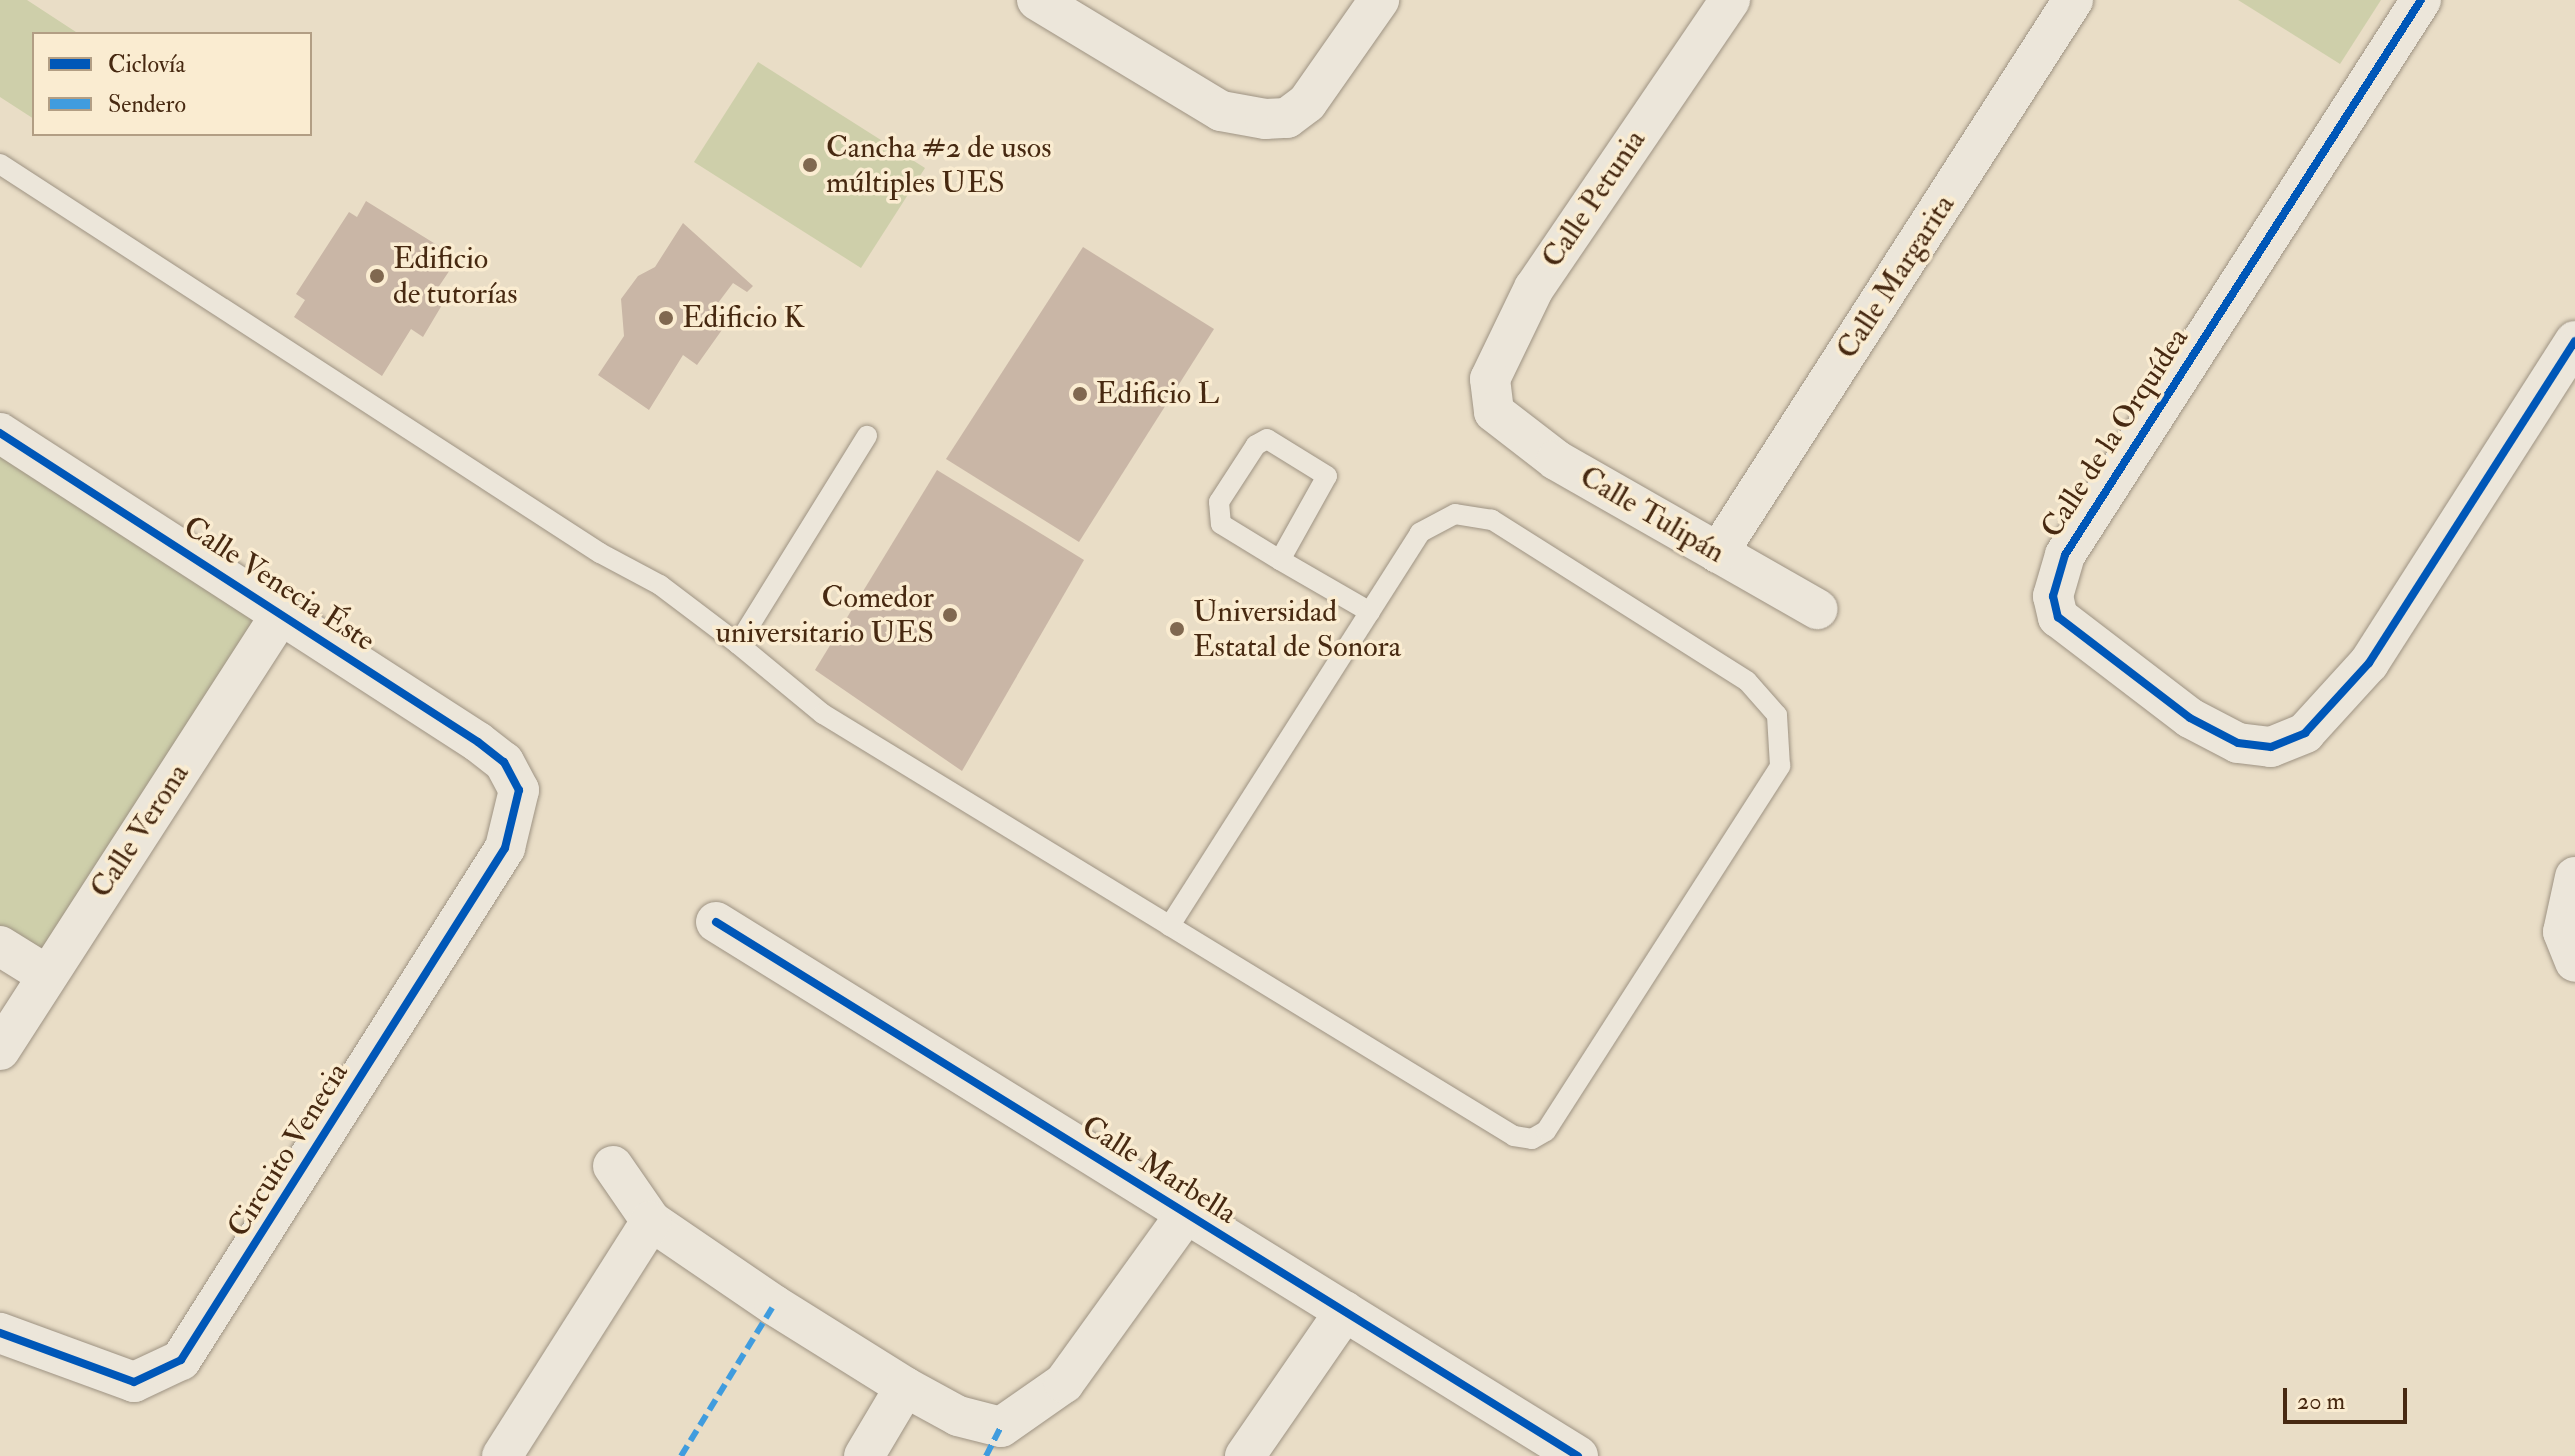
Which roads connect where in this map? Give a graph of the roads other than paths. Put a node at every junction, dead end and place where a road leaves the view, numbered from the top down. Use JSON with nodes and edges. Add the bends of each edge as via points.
{"nodes":[{"id":1,"x":1037,"y":0,"type":"edge"},
{"id":2,"x":1379,"y":0,"type":"edge"},
{"id":3,"x":1730,"y":0,"type":"edge"},
{"id":4,"x":2073,"y":0,"type":"edge"},
{"id":5,"x":2421,"y":0,"type":"edge"},
{"id":6,"x":0,"y":164,"type":"edge"},
{"id":7,"x":2575,"y":341,"type":"edge"},
{"id":8,"x":1494,"y":412,"type":"joint"},
{"id":9,"x":1,"y":436,"type":"edge"},
{"id":10,"x":867,"y":436,"type":"dead end"},
{"id":11,"x":1718,"y":553,"type":"junction"},
{"id":12,"x":1280,"y":560,"type":"junction"},
{"id":13,"x":1817,"y":609,"type":"dead end"},
{"id":14,"x":1370,"y":612,"type":"junction"},
{"id":15,"x":281,"y":614,"type":"junction"},
{"id":16,"x":738,"y":644,"type":"junction"},
{"id":17,"x":519,"y":790,"type":"joint"},
{"id":18,"x":2575,"y":877,"type":"edge"},
{"id":19,"x":716,"y":922,"type":"dead end"},
{"id":20,"x":1170,"y":926,"type":"junction"},
{"id":21,"x":0,"y":946,"type":"edge"},
{"id":22,"x":2575,"y":962,"type":"edge"},
{"id":23,"x":47,"y":975,"type":"junction"},
{"id":24,"x":0,"y":1050,"type":"edge"},
{"id":25,"x":613,"y":1166,"type":"dead end"},
{"id":26,"x":1185,"y":1215,"type":"junction"},
{"id":27,"x":651,"y":1221,"type":"junction"},
{"id":28,"x":1345,"y":1311,"type":"junction"},
{"id":29,"x":0,"y":1333,"type":"edge"},
{"id":30,"x":905,"y":1387,"type":"junction"},
{"id":31,"x":502,"y":1456,"type":"edge"},
{"id":32,"x":864,"y":1456,"type":"edge"},
{"id":33,"x":1245,"y":1456,"type":"edge"},
{"id":34,"x":1578,"y":1456,"type":"edge"}],
"edges":[{"from":1,"to":2,"type":"street","via":[[1221,111],[1265,119],[1287,118],[1307,103]]},
{"from":3,"to":8,"type":"street","name":"Calle Petunia","via":[[1534,288],[1490,379]]},
{"from":4,"to":11,"type":"street","name":"Calle Margarita"},
{"from":5,"to":7,"type":"street","name":"Calle de la Orquídea","via":[[2065,555],[2053,596],[2058,617],[2190,718],[2238,743],[2271,747],[2305,733],[2369,663]]},
{"from":6,"to":16,"type":"lane","via":[[660,585]]},
{"from":8,"to":11,"type":"street","name":"Calle Tulipán","via":[[1556,460]]},
{"from":9,"to":15,"type":"street","name":"Calle Venecia Éste"},
{"from":10,"to":16,"type":"lane"},
{"from":11,"to":13,"type":"street","name":"Calle Tulipán"},
{"from":12,"to":12,"type":"lane","via":[[1327,476],[1293,449],[1267,439],[1256,445],[1216,514]]},
{"from":12,"to":14,"type":"lane"},
{"from":14,"to":20,"type":"lane"},
{"from":14,"to":20,"type":"lane","via":[[1420,533],[1455,514],[1492,520],[1747,681],[1777,715],[1780,766],[1546,1131],[1532,1139],[1514,1136]]},
{"from":15,"to":17,"type":"street","name":"Calle Venecia Éste","via":[[478,742],[504,762]]},
{"from":15,"to":23,"type":"street","name":"Calle Verona"},
{"from":16,"to":20,"type":"lane","via":[[823,714]]},
{"from":17,"to":29,"type":"street","name":"Circuito Venecia","via":[[505,848],[181,1360],[134,1382]]},
{"from":18,"to":22,"type":"street","via":[[2563,932]]},
{"from":19,"to":26,"type":"street","name":"Calle Marbella"},
{"from":21,"to":23,"type":"street"},
{"from":23,"to":24,"type":"street","name":"Calle Verona"},
{"from":25,"to":27,"type":"street"},
{"from":26,"to":28,"type":"street","name":"Calle Marbella"},
{"from":26,"to":30,"type":"street","name":"Calle Marbella","via":[[1064,1383],[1001,1427],[958,1416]]},
{"from":27,"to":30,"type":"street"},
{"from":27,"to":31,"type":"street"},
{"from":28,"to":33,"type":"street"},
{"from":28,"to":34,"type":"street","name":"Calle Marbella"},
{"from":30,"to":32,"type":"street"}]}
